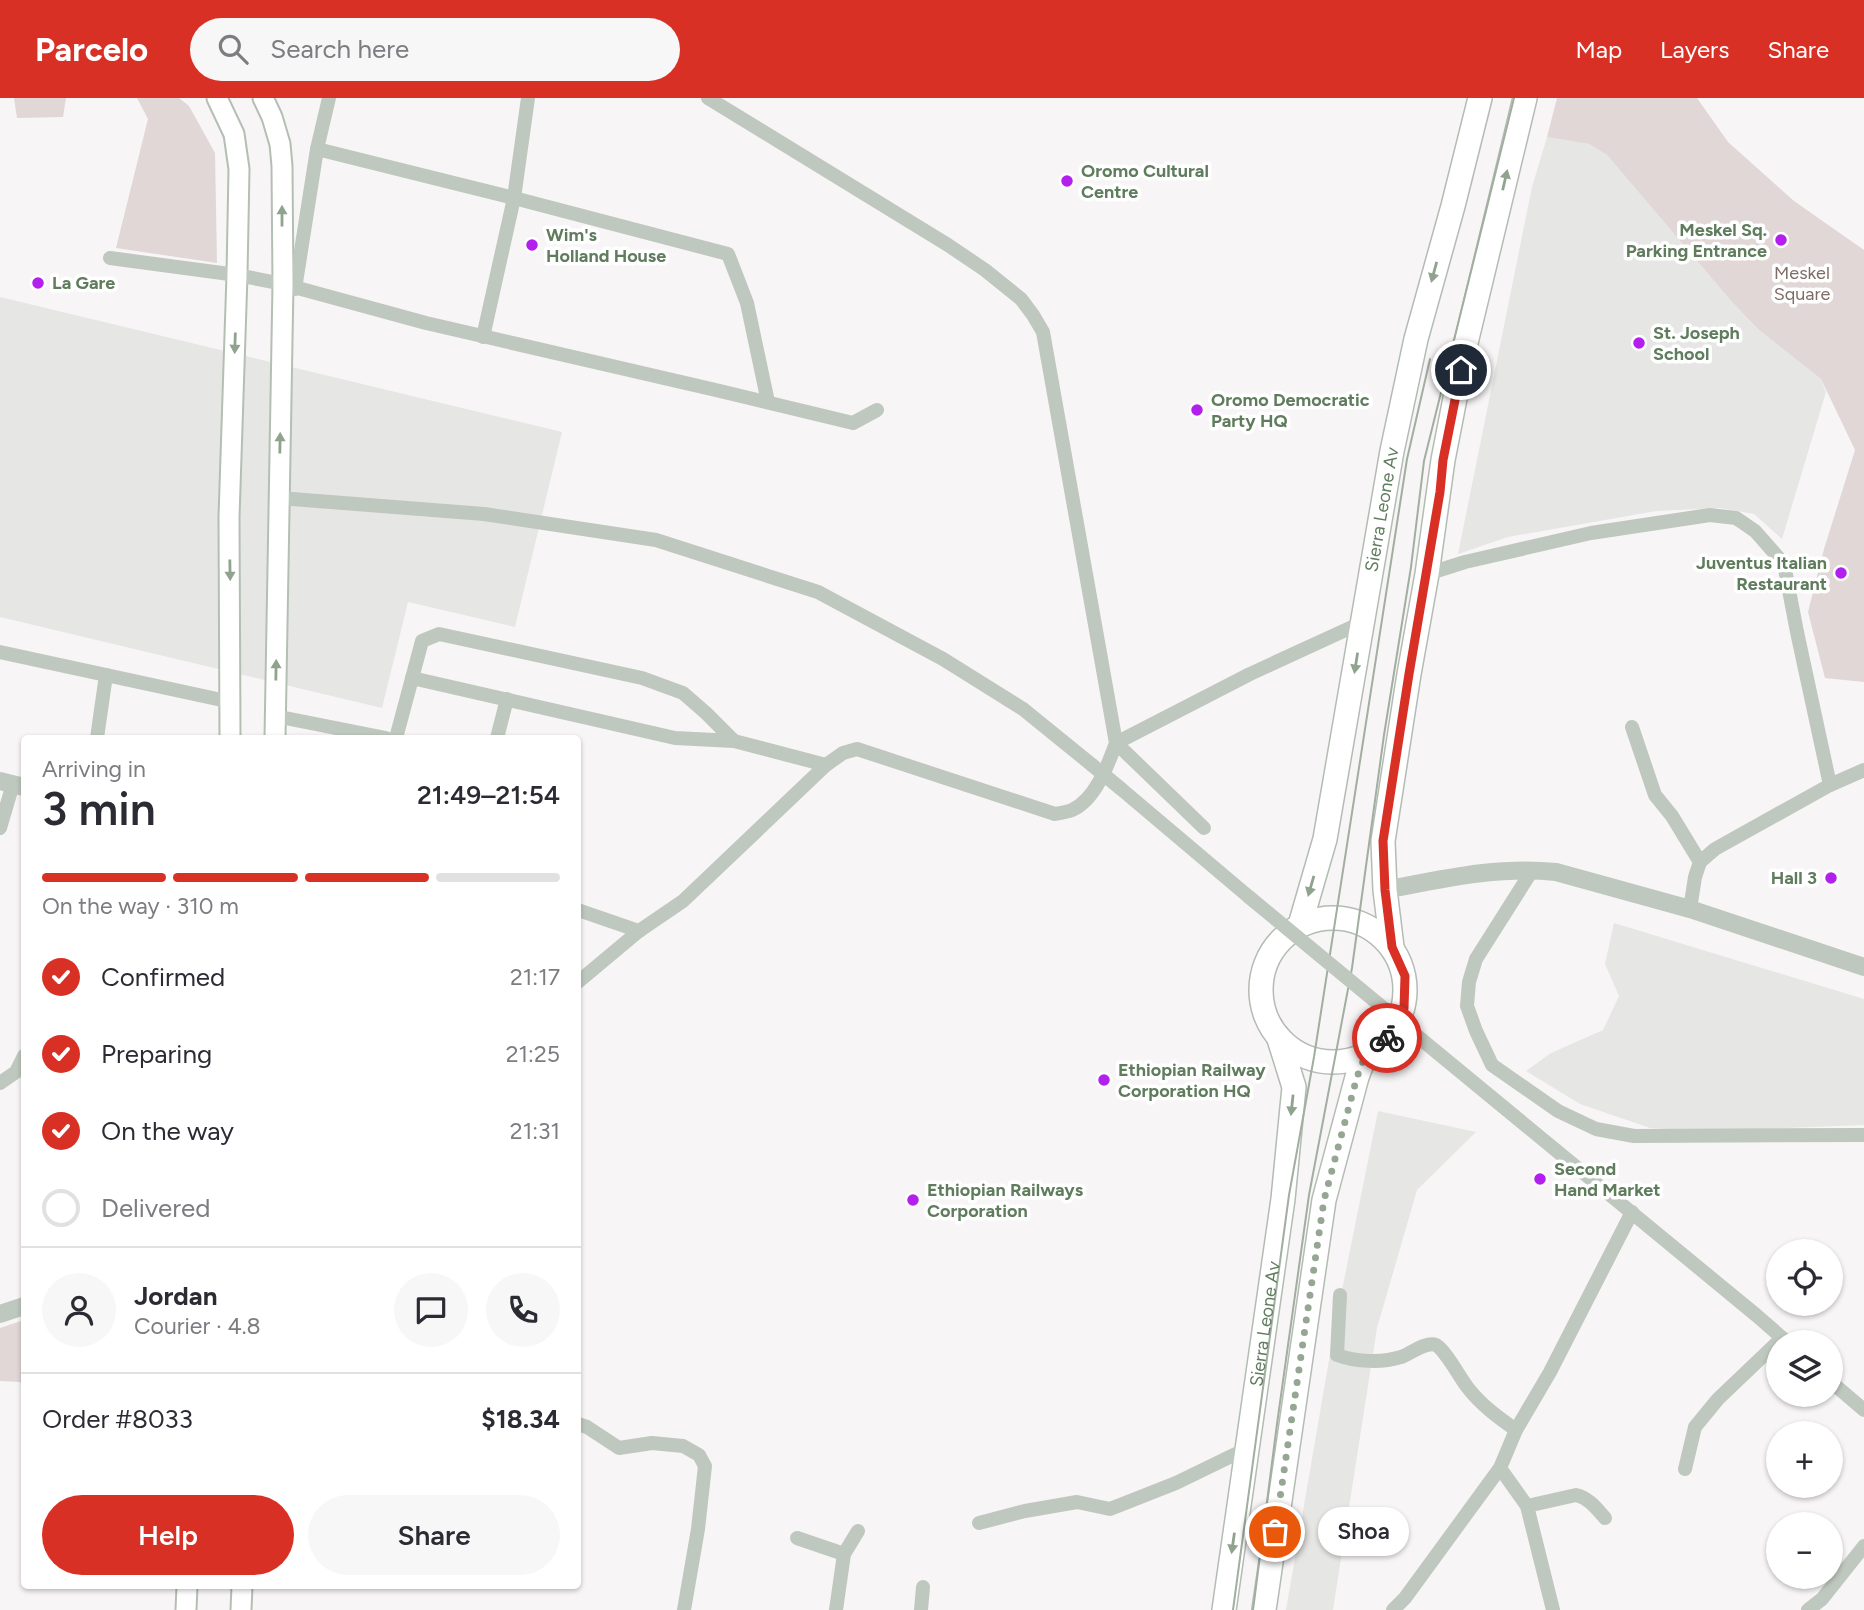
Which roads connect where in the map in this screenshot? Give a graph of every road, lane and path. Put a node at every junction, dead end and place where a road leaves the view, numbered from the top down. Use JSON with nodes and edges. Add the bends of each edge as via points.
{"nodes":[{"id":1,"x":217,"y":98,"type":"edge"},
{"id":2,"x":263,"y":98,"type":"edge"},
{"id":3,"x":329,"y":98,"type":"edge"},
{"id":4,"x":528,"y":98,"type":"edge"},
{"id":5,"x":708,"y":98,"type":"edge"},
{"id":6,"x":1480,"y":98,"type":"edge"},
{"id":7,"x":1525,"y":98,"type":"edge"},
{"id":8,"x":317,"y":149,"type":"junction"},
{"id":9,"x":514,"y":198,"type":"junction"},
{"id":10,"x":110,"y":258,"type":"dead end"},
{"id":11,"x":237,"y":275,"type":"junction"},
{"id":12,"x":289,"y":286,"type":"junction"},
{"id":13,"x":483,"y":337,"type":"junction"},
{"id":14,"x":768,"y":402,"type":"junction"},
{"id":15,"x":877,"y":410,"type":"dead end"},
{"id":16,"x":279,"y":498,"type":"junction"},
{"id":17,"x":1427,"y":574,"type":"junction"},
{"id":18,"x":1363,"y":622,"type":"junction"},
{"id":19,"x":0,"y":652,"type":"edge"},
{"id":20,"x":106,"y":675,"type":"junction"},
{"id":21,"x":412,"y":678,"type":"junction"},
{"id":22,"x":507,"y":699,"type":"junction"},
{"id":23,"x":231,"y":702,"type":"junction"},
{"id":24,"x":275,"y":716,"type":"junction"},
{"id":25,"x":1632,"y":727,"type":"dead end"},
{"id":26,"x":96,"y":735,"type":"edge"},
{"id":27,"x":230,"y":735,"type":"edge"},
{"id":28,"x":275,"y":735,"type":"edge"},
{"id":29,"x":371,"y":735,"type":"edge"},
{"id":30,"x":397,"y":735,"type":"edge"},
{"id":31,"x":498,"y":735,"type":"edge"},
{"id":32,"x":734,"y":741,"type":"junction"},
{"id":33,"x":1116,"y":743,"type":"junction"},
{"id":34,"x":826,"y":765,"type":"junction"},
{"id":35,"x":1864,"y":770,"type":"edge"},
{"id":36,"x":12,"y":784,"type":"edge"},
{"id":37,"x":1830,"y":785,"type":"junction"},
{"id":38,"x":0,"y":828,"type":"edge"},
{"id":39,"x":1204,"y":828,"type":"dead end"},
{"id":40,"x":1700,"y":862,"type":"junction"},
{"id":41,"x":1533,"y":869,"type":"junction"},
{"id":42,"x":1385,"y":890,"type":"junction"},
{"id":43,"x":1690,"y":909,"type":"junction"},
{"id":44,"x":581,"y":911,"type":"edge"},
{"id":45,"x":1300,"y":925,"type":"junction"},
{"id":46,"x":639,"y":931,"type":"junction"},
{"id":47,"x":1392,"y":947,"type":"junction"},
{"id":48,"x":1864,"y":967,"type":"edge"},
{"id":49,"x":581,"y":979,"type":"edge"},
{"id":50,"x":1279,"y":1040,"type":"junction"},
{"id":51,"x":1365,"y":1056,"type":"junction"},
{"id":52,"x":21,"y":1062,"type":"edge"},
{"id":53,"x":0,"y":1083,"type":"edge"},
{"id":54,"x":1864,"y":1135,"type":"edge"},
{"id":55,"x":1632,"y":1212,"type":"junction"},
{"id":56,"x":1340,"y":1295,"type":"dead end"},
{"id":57,"x":21,"y":1307,"type":"edge"},
{"id":58,"x":0,"y":1314,"type":"edge"},
{"id":59,"x":1773,"y":1330,"type":"edge"},
{"id":60,"x":1766,"y":1357,"type":"edge"},
{"id":61,"x":1843,"y":1392,"type":"edge"},
{"id":62,"x":1864,"y":1410,"type":"edge"},
{"id":63,"x":581,"y":1425,"type":"edge"},
{"id":64,"x":1516,"y":1430,"type":"junction"},
{"id":65,"x":1246,"y":1449,"type":"junction"},
{"id":66,"x":1500,"y":1468,"type":"junction"},
{"id":67,"x":1685,"y":1469,"type":"dead end"},
{"id":68,"x":1527,"y":1506,"type":"junction"},
{"id":69,"x":1605,"y":1518,"type":"dead end"},
{"id":70,"x":979,"y":1523,"type":"dead end"},
{"id":71,"x":858,"y":1531,"type":"dead end"},
{"id":72,"x":797,"y":1538,"type":"dead end"},
{"id":73,"x":1864,"y":1546,"type":"edge"},
{"id":74,"x":844,"y":1554,"type":"junction"},
{"id":75,"x":923,"y":1587,"type":"dead end"},
{"id":76,"x":187,"y":1589,"type":"edge"},
{"id":77,"x":242,"y":1589,"type":"edge"},
{"id":78,"x":1826,"y":1604,"type":"edge"},
{"id":79,"x":186,"y":1610,"type":"edge"},
{"id":80,"x":241,"y":1610,"type":"edge"},
{"id":81,"x":684,"y":1610,"type":"edge"},
{"id":82,"x":836,"y":1610,"type":"edge"},
{"id":83,"x":921,"y":1610,"type":"edge"},
{"id":84,"x":1224,"y":1610,"type":"edge"},
{"id":85,"x":1264,"y":1610,"type":"edge"},
{"id":86,"x":1393,"y":1610,"type":"edge"},
{"id":87,"x":1553,"y":1610,"type":"edge"},
{"id":88,"x":1808,"y":1610,"type":"edge"}],
"edges":[{"from":1,"to":11,"type":"main road","via":[[234,134],[239,169]]},
{"from":12,"to":2,"type":"main road","one_way":true,"via":[[279,144]]},
{"from":3,"to":8,"type":"street"},
{"from":4,"to":9,"type":"street"},
{"from":5,"to":33,"type":"street","via":[[948,245],[1007,286],[1034,315],[1043,332]]},
{"from":6,"to":18,"type":"main road","name":"Sierra Leone Av","one_way":true,"via":[[1413,351]]},
{"from":17,"to":7,"type":"main road","one_way":true,"via":[[1465,347]]},
{"from":8,"to":9,"type":"street"},
{"from":8,"to":12,"type":"street"},
{"from":9,"to":13,"type":"street"},
{"from":9,"to":14,"type":"street","via":[[728,254],[747,303]]},
{"from":10,"to":11,"type":"street"},
{"from":11,"to":12,"type":"street"},
{"from":11,"to":23,"type":"main road","one_way":true,"via":[[229,517]]},
{"from":12,"to":13,"type":"street"},
{"from":16,"to":12,"type":"main road","one_way":true},
{"from":13,"to":14,"type":"street"},
{"from":14,"to":15,"type":"street","via":[[853,423]]},
{"from":24,"to":16,"type":"main road","one_way":true},
{"from":16,"to":55,"type":"street","bridge":true,"via":[[484,514],[656,540],[818,592],[943,659],[1023,709]]},
{"from":17,"to":37,"type":"street","via":[[1591,533],[1710,515],[1736,518],[1755,531],[1784,564]]},
{"from":17,"to":42,"type":"main road","via":[[1383,841]]},
{"from":18,"to":33,"type":"street"},
{"from":18,"to":45,"type":"main road","name":"Sierra Leone Av","one_way":true,"via":[[1325,839]]},
{"from":19,"to":20,"type":"street"},
{"from":20,"to":23,"type":"street"},
{"from":20,"to":26,"type":"street"},
{"from":21,"to":22,"type":"street"},
{"from":21,"to":30,"type":"street"},
{"from":21,"to":32,"type":"street","via":[[422,641],[439,634],[642,678],[683,693]]},
{"from":22,"to":31,"type":"street"},
{"from":22,"to":32,"type":"street","via":[[676,738]]},
{"from":23,"to":27,"type":"main road"},
{"from":24,"to":28,"type":"main road"},
{"from":24,"to":29,"type":"street"},
{"from":25,"to":40,"type":"street","via":[[1655,795]]},
{"from":32,"to":34,"type":"street"},
{"from":33,"to":34,"type":"street","via":[[1105,775],[1085,800],[1073,810],[1055,814],[857,749]]},
{"from":33,"to":39,"type":"street"},
{"from":34,"to":46,"type":"street","via":[[683,901]]},
{"from":35,"to":37,"type":"street"},
{"from":36,"to":38,"type":"street"},
{"from":37,"to":40,"type":"street","via":[[1715,849]]},
{"from":40,"to":43,"type":"street"},
{"from":41,"to":42,"type":"street","via":[[1489,871]]},
{"from":41,"to":43,"type":"street"},
{"from":41,"to":54,"type":"street","via":[[1476,959],[1469,982],[1468,1006],[1492,1065],[1558,1111],[1596,1129],[1634,1136]]},
{"from":42,"to":47,"type":"main road"},
{"from":43,"to":48,"type":"street"},
{"from":44,"to":46,"type":"street"},
{"from":45,"to":47,"type":"main road","via":[[1324,917],[1350,919],[1374,929]]},
{"from":45,"to":50,"type":"main road","via":[[1278,941],[1264,964],[1259,990],[1265,1017]]},
{"from":46,"to":49,"type":"street"},
{"from":47,"to":51,"type":"main road","via":[[1405,976],[1404,1008],[1390,1036]]},
{"from":50,"to":51,"type":"main road","via":[[1297,1054],[1319,1062]]},
{"from":50,"to":65,"type":"main road","name":"Sierra Leone Av","one_way":true,"via":[[1294,1087],[1283,1199]]},
{"from":51,"to":85,"type":"main road","via":[[1324,1200]]},
{"from":52,"to":53,"type":"street","via":[[16,1072]]},
{"from":55,"to":59,"type":"street"},
{"from":55,"to":64,"type":"street"},
{"from":56,"to":64,"type":"street","via":[[1337,1355],[1349,1360],[1380,1360],[1430,1344],[1437,1346],[1476,1397]]},
{"from":57,"to":58,"type":"street"},
{"from":60,"to":67,"type":"street","via":[[1718,1399],[1695,1427]]},
{"from":61,"to":62,"type":"street"},
{"from":63,"to":81,"type":"street","via":[[619,1448],[652,1443],[683,1446],[699,1455],[705,1466]]},
{"from":64,"to":66,"type":"street"},
{"from":65,"to":70,"type":"street","via":[[1110,1509],[1077,1502]]},
{"from":65,"to":84,"type":"main road","name":"Sierra Leone Av","one_way":true},
{"from":66,"to":68,"type":"street"},
{"from":66,"to":86,"type":"street"},
{"from":68,"to":69,"type":"street","via":[[1576,1495]]},
{"from":68,"to":87,"type":"street"},
{"from":71,"to":74,"type":"street"},
{"from":72,"to":74,"type":"street"},
{"from":73,"to":78,"type":"street"},
{"from":74,"to":82,"type":"street"},
{"from":75,"to":83,"type":"street"},
{"from":76,"to":79,"type":"main road"},
{"from":77,"to":80,"type":"main road"},
{"from":78,"to":88,"type":"street"}]}
